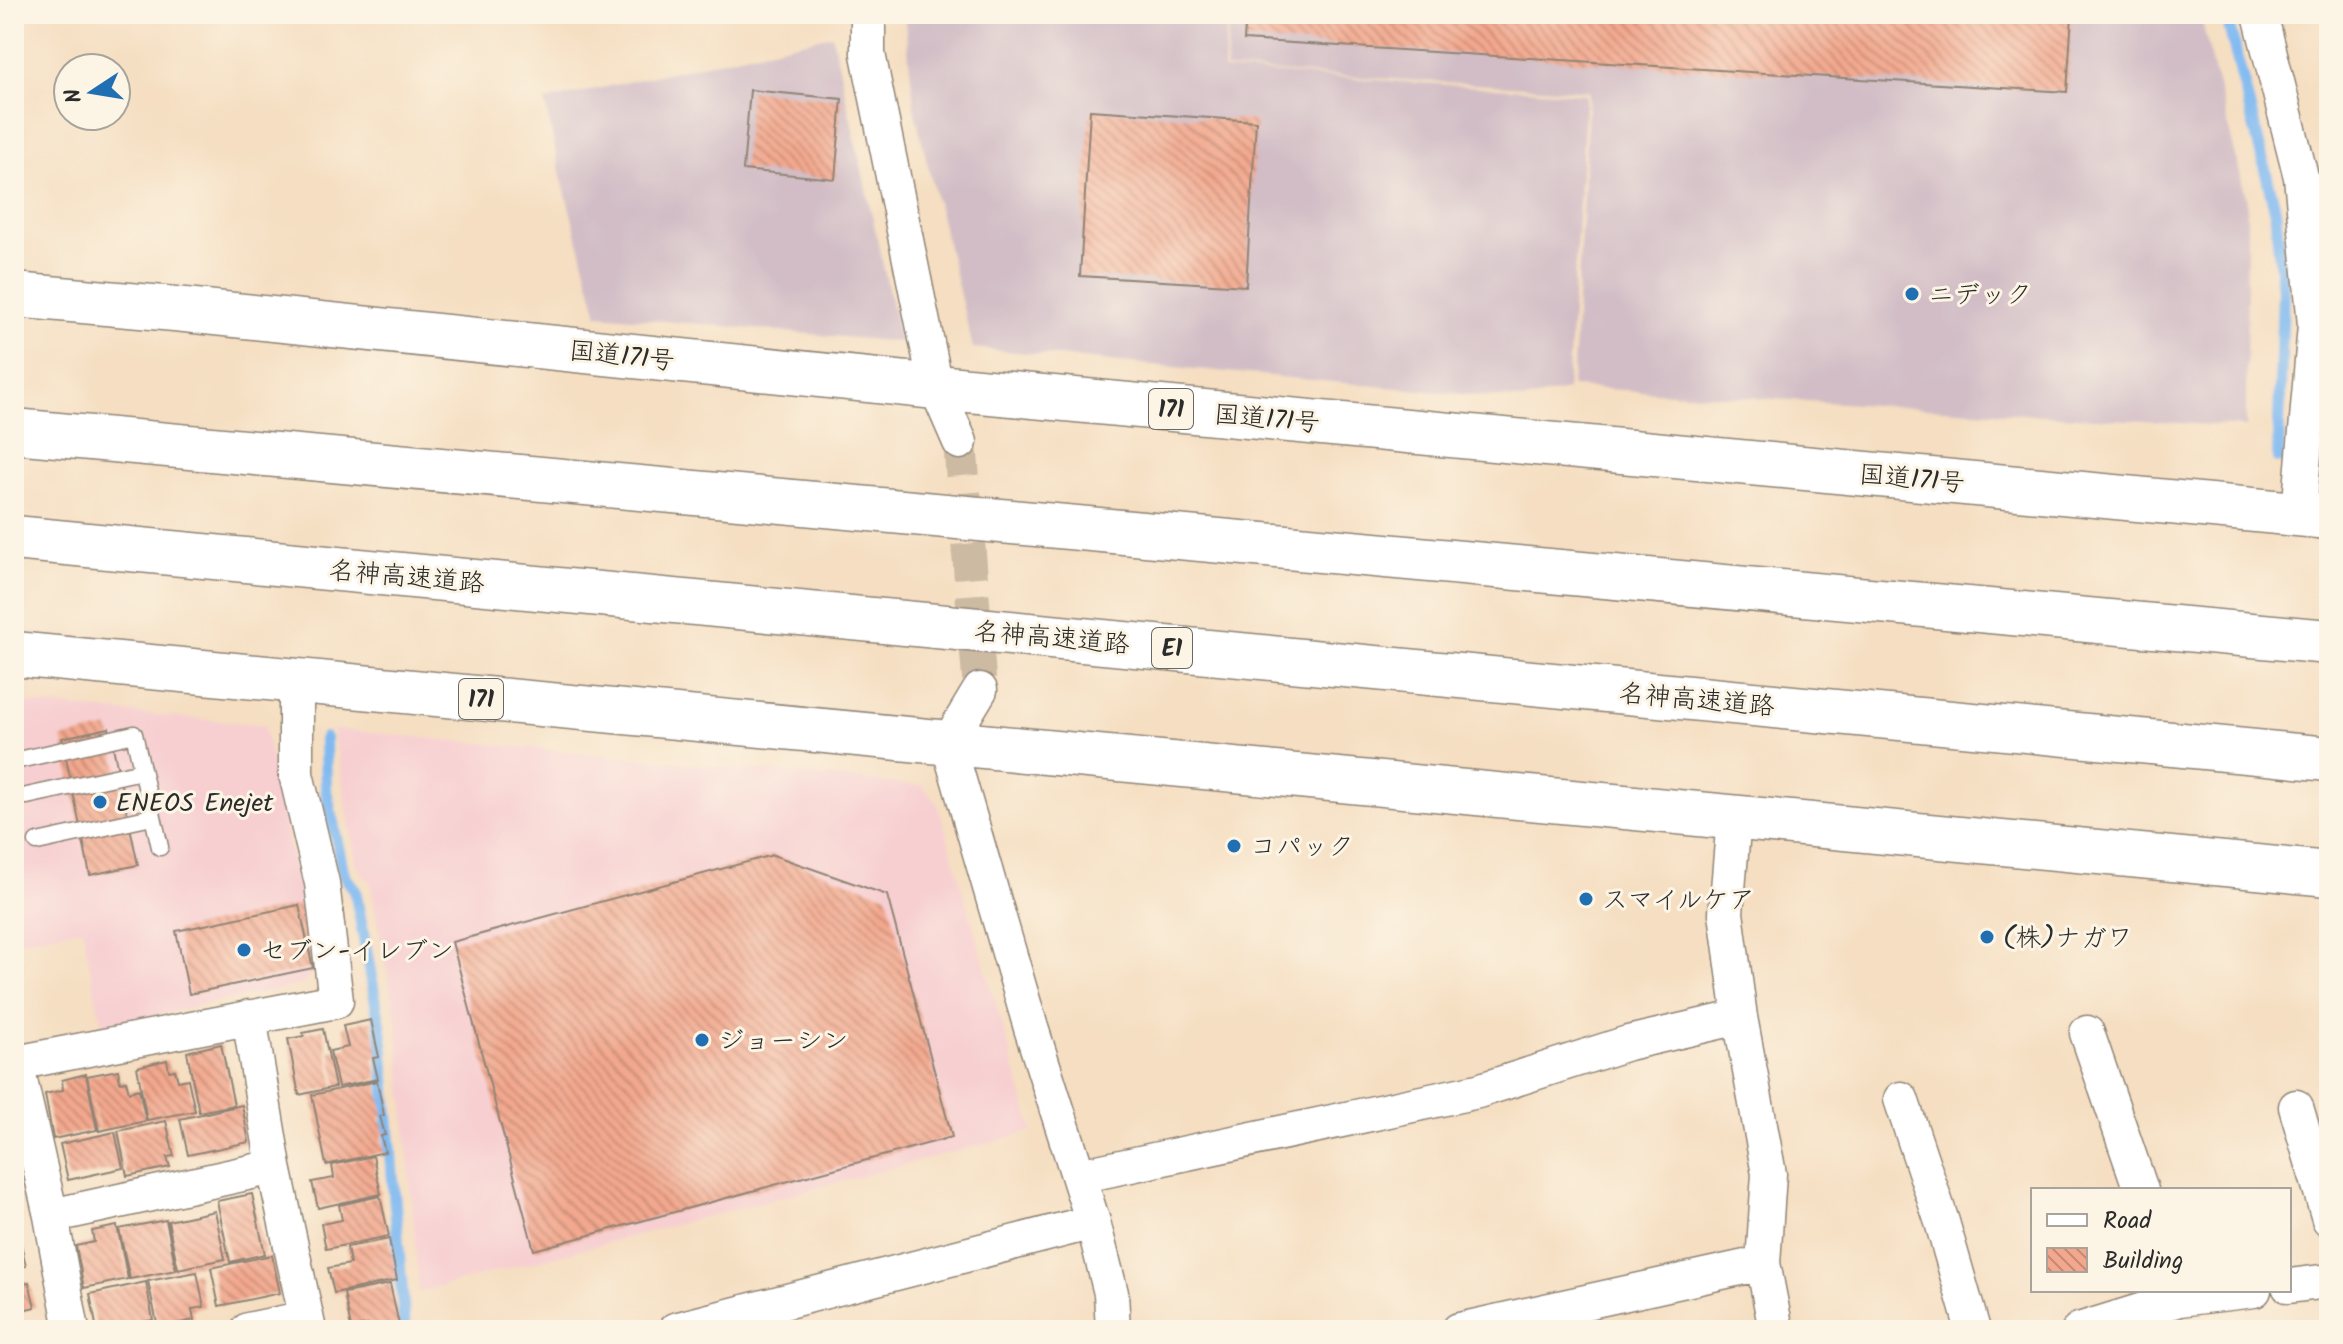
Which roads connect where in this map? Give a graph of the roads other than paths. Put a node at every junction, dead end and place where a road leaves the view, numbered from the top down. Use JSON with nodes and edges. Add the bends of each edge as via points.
{"nodes":[{"id":1,"x":868,"y":14,"type":"edge"},
{"id":2,"x":2260,"y":14,"type":"edge"},
{"id":3,"x":14,"y":295,"type":"edge"},
{"id":4,"x":936,"y":387,"type":"junction"},
{"id":5,"x":14,"y":431,"type":"edge"},
{"id":6,"x":960,"y":442,"type":"tunnel mouth"},
{"id":7,"x":2314,"y":515,"type":"edge"},
{"id":8,"x":14,"y":538,"type":"edge"},
{"id":9,"x":2329,"y":642,"type":"edge"},
{"id":10,"x":14,"y":654,"type":"edge"},
{"id":11,"x":296,"y":682,"type":"junction"},
{"id":12,"x":980,"y":690,"type":"tunnel mouth"},
{"id":13,"x":948,"y":743,"type":"junction"},
{"id":14,"x":2329,"y":759,"type":"edge"},
{"id":15,"x":19,"y":760,"type":"dead end"},
{"id":16,"x":142,"y":771,"type":"junction"},
{"id":17,"x":27,"y":796,"type":"dead end"},
{"id":18,"x":152,"y":817,"type":"junction"},
{"id":19,"x":1734,"y":818,"type":"junction"},
{"id":20,"x":37,"y":842,"type":"dead end"},
{"id":21,"x":160,"y":847,"type":"dead end"},
{"id":22,"x":2329,"y":874,"type":"edge"},
{"id":23,"x":249,"y":1017,"type":"junction"},
{"id":24,"x":1740,"y":1017,"type":"junction"},
{"id":25,"x":2087,"y":1033,"type":"dead end"},
{"id":26,"x":1901,"y":1099,"type":"dead end"},
{"id":27,"x":2296,"y":1107,"type":"dead end"},
{"id":28,"x":274,"y":1167,"type":"junction"},
{"id":29,"x":1079,"y":1176,"type":"junction"},
{"id":30,"x":2140,"y":1188,"type":"edge"},
{"id":31,"x":51,"y":1216,"type":"junction"},
{"id":32,"x":2329,"y":1219,"type":"edge"},
{"id":33,"x":1093,"y":1222,"type":"junction"},
{"id":34,"x":1763,"y":1263,"type":"junction"},
{"id":35,"x":2329,"y":1281,"type":"edge"},
{"id":36,"x":2291,"y":1286,"type":"edge"},
{"id":37,"x":2224,"y":1292,"type":"edge"},
{"id":38,"x":2178,"y":1295,"type":"edge"},
{"id":39,"x":307,"y":1324,"type":"edge"},
{"id":40,"x":72,"y":1330,"type":"edge"},
{"id":41,"x":248,"y":1330,"type":"edge"},
{"id":42,"x":675,"y":1330,"type":"edge"},
{"id":43,"x":1113,"y":1330,"type":"edge"},
{"id":44,"x":1459,"y":1330,"type":"edge"},
{"id":45,"x":1776,"y":1330,"type":"edge"},
{"id":46,"x":1973,"y":1330,"type":"edge"},
{"id":47,"x":2079,"y":1330,"type":"edge"}],
"edges":[{"from":1,"to":4,"type":"street","via":[[868,54]]},
{"from":2,"to":7,"type":"street","via":[[2301,177],[2315,325]]},
{"from":3,"to":4,"type":"highway","name":"国道171号","number":"171"},
{"from":4,"to":6,"type":"street"},
{"from":4,"to":7,"type":"highway","name":"国道171号","number":"171"},
{"from":5,"to":9,"type":"highway"},
{"from":8,"to":14,"type":"highway","name":"名神高速道路","number":"E1"},
{"from":10,"to":11,"type":"highway","number":"171"},
{"from":11,"to":13,"type":"highway","number":"171"},
{"from":11,"to":23,"type":"street","via":[[296,774],[322,883],[336,1001]]},
{"from":12,"to":13,"type":"street"},
{"from":13,"to":19,"type":"highway","number":"171"},
{"from":13,"to":29,"type":"street"},
{"from":15,"to":16,"type":"lane","via":[[134,734]]},
{"from":16,"to":17,"type":"lane"},
{"from":16,"to":18,"type":"lane"},
{"from":18,"to":20,"type":"lane"},
{"from":18,"to":21,"type":"lane"},
{"from":19,"to":22,"type":"highway","number":"171"},
{"from":19,"to":24,"type":"street","via":[[1726,913]]},
{"from":23,"to":28,"type":"street"},
{"from":23,"to":31,"type":"street","via":[[16,1063]]},
{"from":24,"to":29,"type":"street","via":[[1628,1043],[1478,1091]]},
{"from":24,"to":34,"type":"street","via":[[1769,1174]]},
{"from":25,"to":30,"type":"street"},
{"from":26,"to":46,"type":"street"},
{"from":27,"to":32,"type":"street"},
{"from":28,"to":31,"type":"street"},
{"from":28,"to":39,"type":"street"},
{"from":29,"to":33,"type":"street"},
{"from":31,"to":40,"type":"street"},
{"from":33,"to":42,"type":"street"},
{"from":33,"to":43,"type":"street","via":[[1111,1293]]},
{"from":34,"to":44,"type":"street"},
{"from":34,"to":45,"type":"street"},
{"from":35,"to":36,"type":"street"},
{"from":37,"to":38,"type":"street"},
{"from":38,"to":47,"type":"street"},
{"from":39,"to":41,"type":"street"}]}
